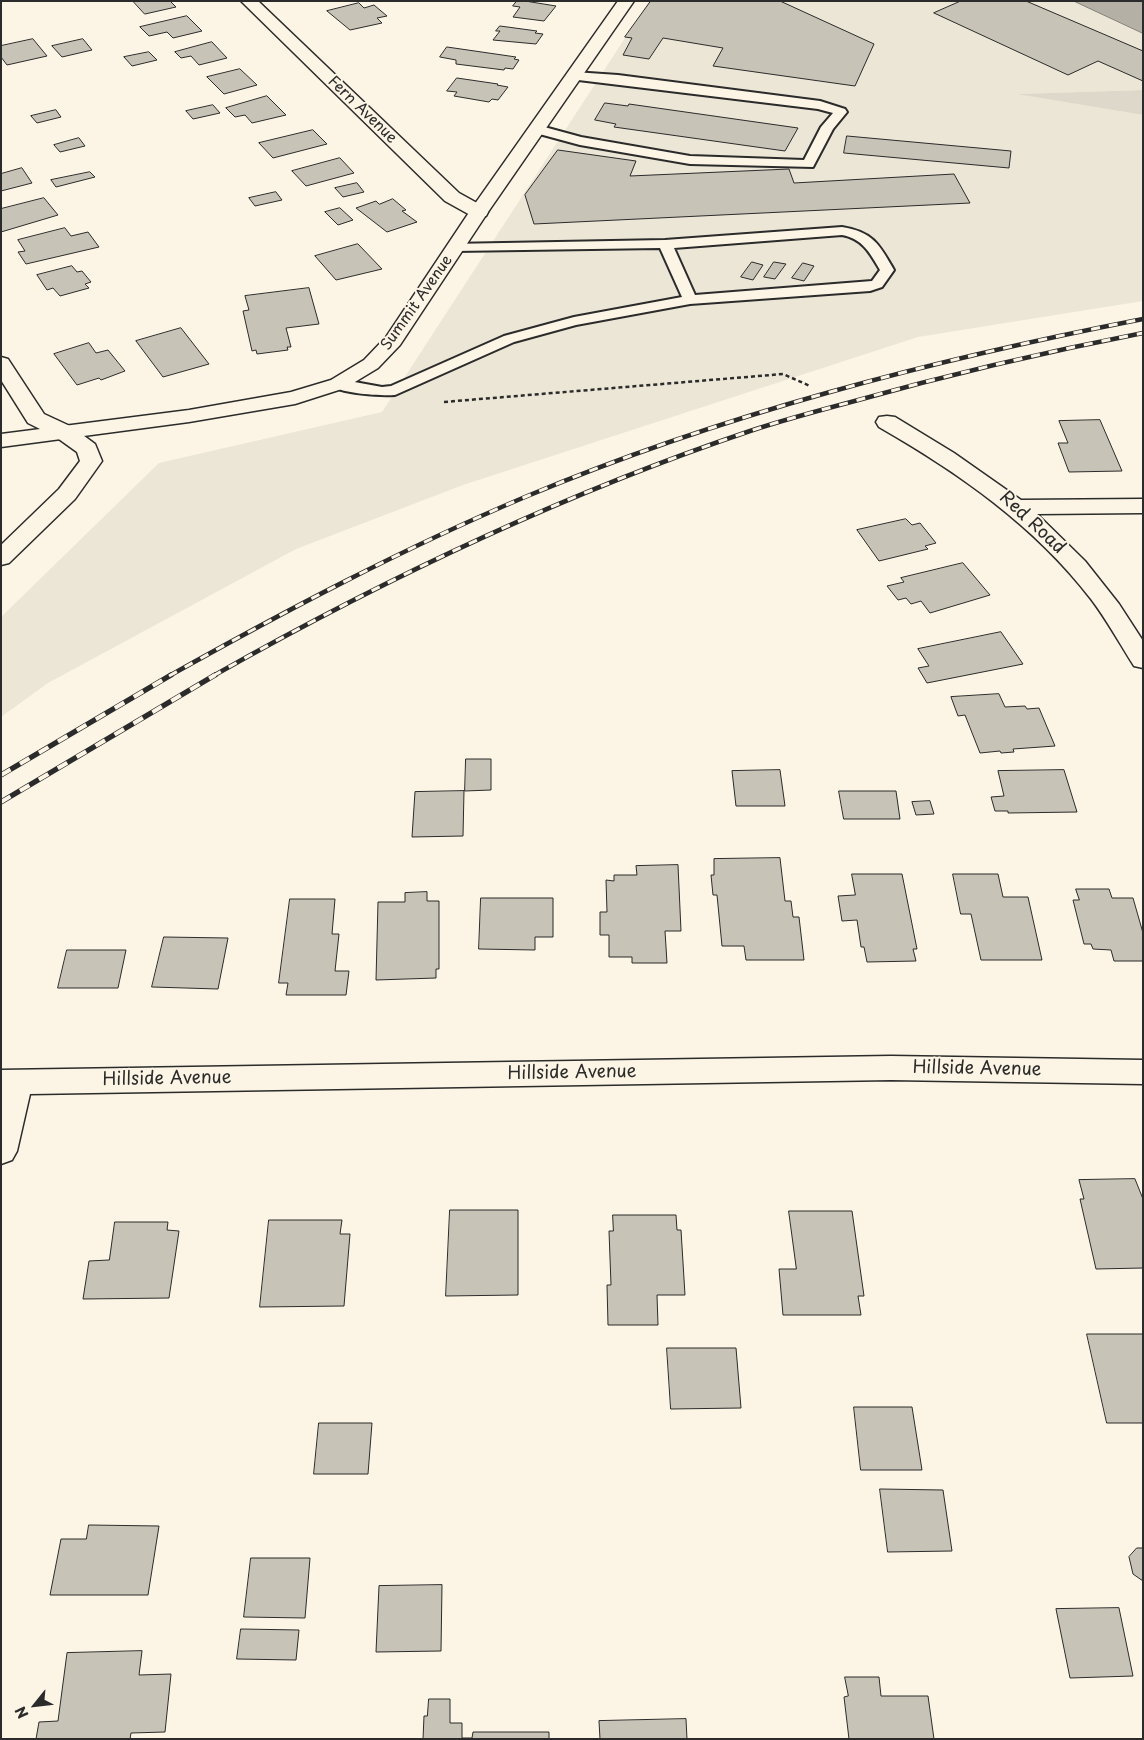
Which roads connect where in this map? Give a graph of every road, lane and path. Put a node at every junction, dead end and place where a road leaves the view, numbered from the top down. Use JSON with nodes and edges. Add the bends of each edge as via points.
{"nodes":[{"id":1,"x":249,"y":1,"type":"edge"},
{"id":2,"x":626,"y":1,"type":"edge"},
{"id":3,"x":574,"y":76,"type":"junction"},
{"id":4,"x":537,"y":129,"type":"junction"},
{"id":5,"x":479,"y":212,"type":"junction"},
{"id":6,"x":665,"y":244,"type":"junction"},
{"id":7,"x":455,"y":247,"type":"junction"},
{"id":8,"x":690,"y":300,"type":"junction"},
{"id":9,"x":1,"y":363,"type":"edge"},
{"id":10,"x":338,"y":384,"type":"junction"},
{"id":11,"x":810,"y":386,"type":"dead end"},
{"id":12,"x":440,"y":402,"type":"dead end"},
{"id":13,"x":886,"y":422,"type":"dead end"},
{"id":14,"x":64,"y":432,"type":"junction"},
{"id":15,"x":1,"y":441,"type":"edge"},
{"id":16,"x":1143,"y":506,"type":"edge"},
{"id":17,"x":1018,"y":507,"type":"junction"},
{"id":18,"x":1,"y":558,"type":"edge"},
{"id":19,"x":1143,"y":660,"type":"edge"},
{"id":20,"x":1143,"y":1072,"type":"edge"},
{"id":21,"x":9,"y":1082,"type":"edge"},
{"id":22,"x":1,"y":1151,"type":"edge"}],
"edges":[{"from":1,"to":5,"type":"street","name":"Fern Avenue","via":[[452,197]]},
{"from":2,"to":3,"type":"street","name":"Summit Avenue"},
{"from":3,"to":4,"type":"street","name":"Summit Avenue"},
{"from":3,"to":4,"type":"lane","via":[[820,105],[841,112],[826,127],[808,164],[690,160],[580,141]]},
{"from":4,"to":5,"type":"street","name":"Summit Avenue"},
{"from":5,"to":7,"type":"street","name":"Summit Avenue"},
{"from":6,"to":7,"type":"lane"},
{"from":6,"to":8,"type":"lane"},
{"from":6,"to":8,"type":"lane","via":[[852,232],[869,240],[887,270],[877,284],[870,287]]},
{"from":7,"to":10,"type":"street","name":"Summit Avenue","via":[[384,353]]},
{"from":8,"to":10,"type":"lane","via":[[528,333],[395,390],[382,392]]},
{"from":9,"to":14,"type":"street","via":[[36,418]]},
{"from":10,"to":14,"type":"street","name":"Summit Avenue","via":[[295,398]]},
{"from":11,"to":12,"type":"path","via":[[783,374]]},
{"from":13,"to":17,"type":"street","name":"Red Road","via":[[943,454]]},
{"from":14,"to":15,"type":"street","name":"Summit Avenue"},
{"from":14,"to":18,"type":"street","via":[[87,449],[91,461],[67,494]]},
{"from":16,"to":17,"type":"street"},
{"from":17,"to":19,"type":"street","name":"Red Road","via":[[1059,546],[1099,593]]},
{"from":20,"to":21,"type":"street","name":"Hillside Avenue","via":[[891,1068]]},
{"from":21,"to":22,"type":"street"}]}
